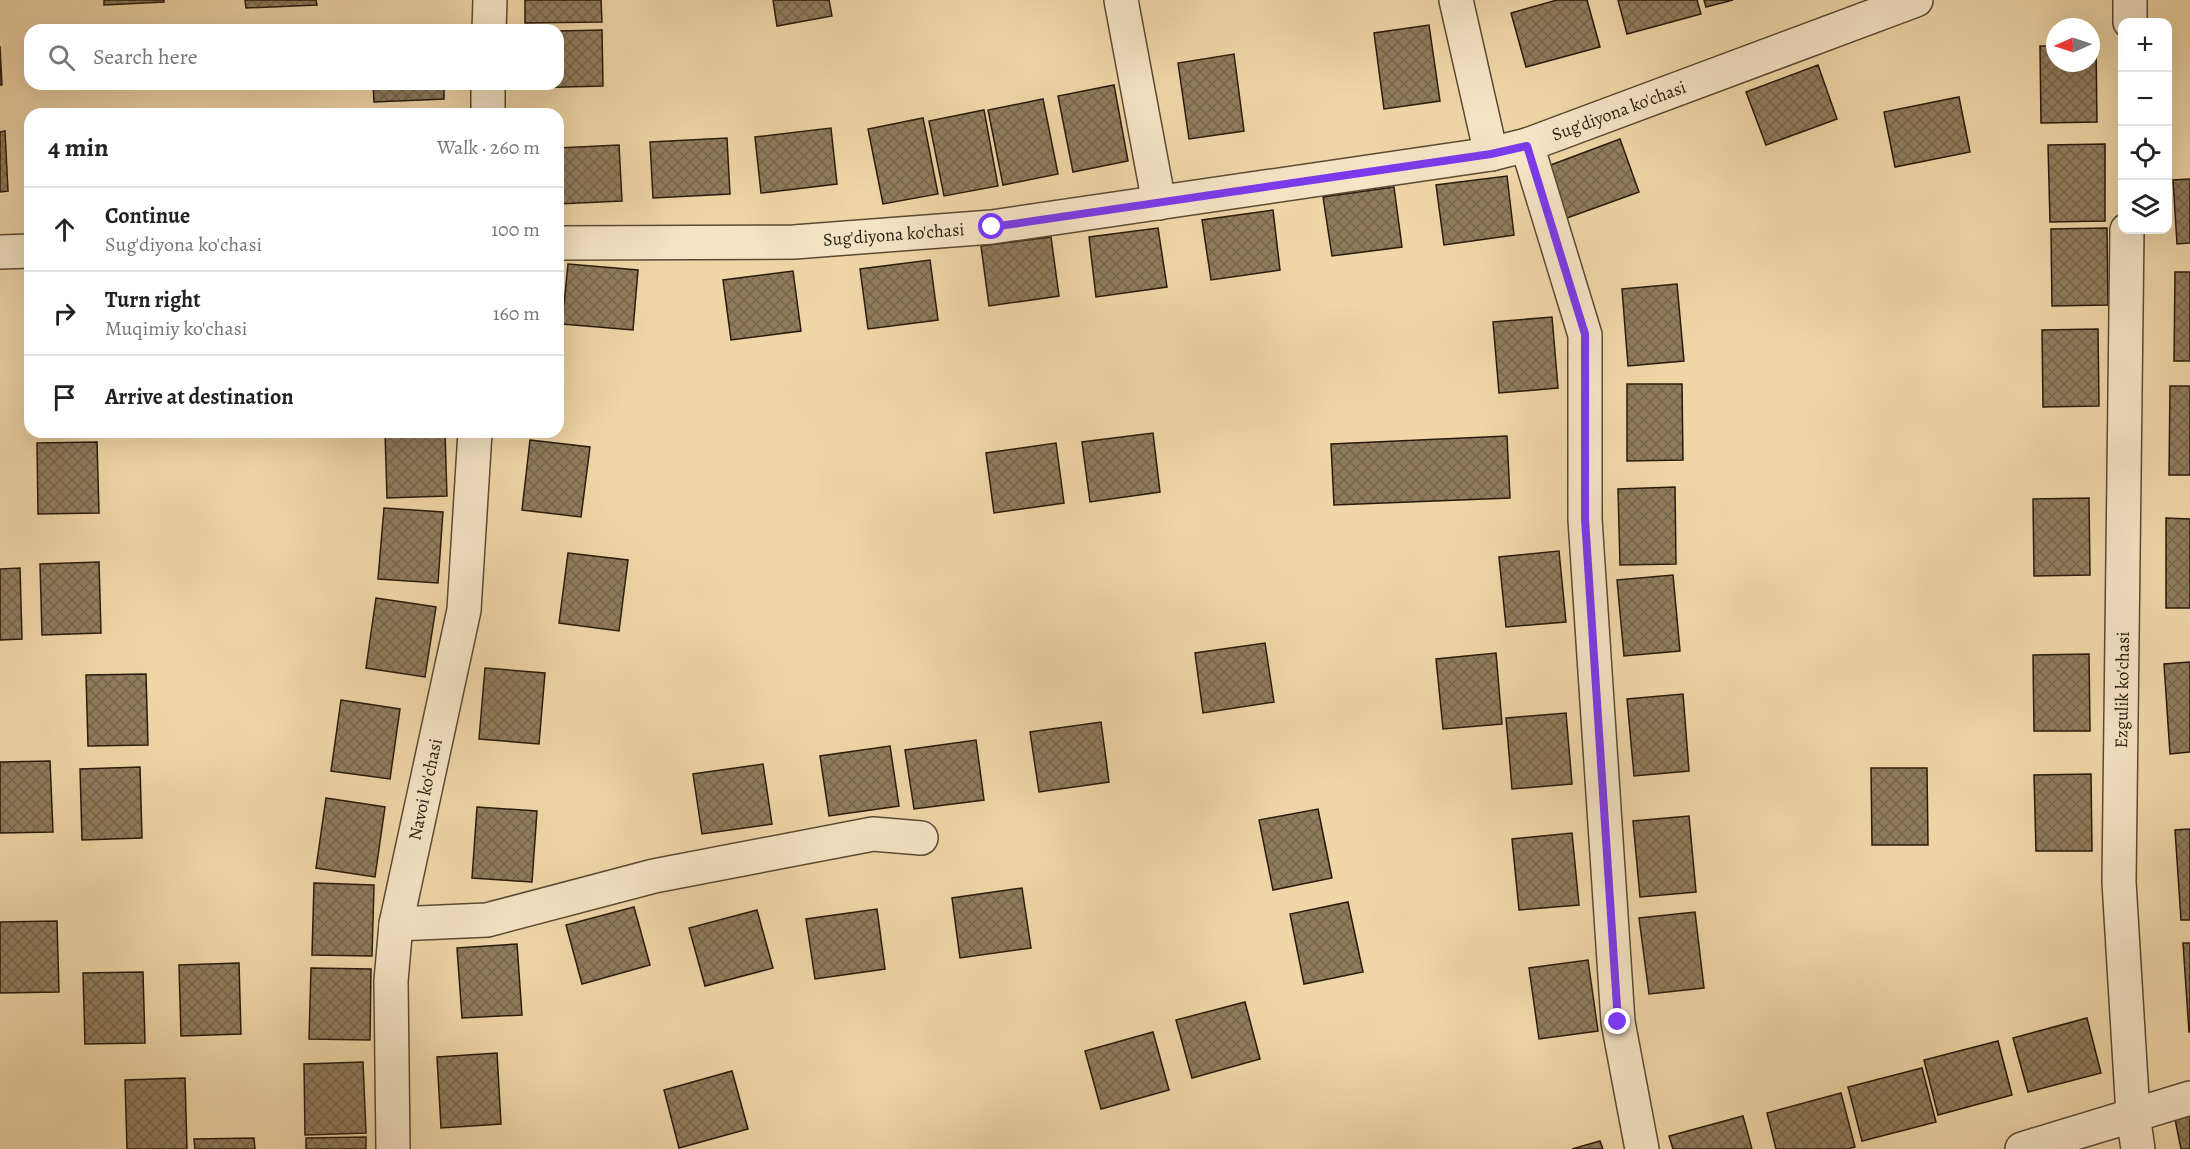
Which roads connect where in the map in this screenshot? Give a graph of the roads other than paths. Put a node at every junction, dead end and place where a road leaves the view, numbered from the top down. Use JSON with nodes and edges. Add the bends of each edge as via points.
{"nodes":[{"id":1,"x":489,"y":0,"type":"edge"},
{"id":2,"x":1121,"y":0,"type":"edge"},
{"id":3,"x":1456,"y":0,"type":"edge"},
{"id":4,"x":1916,"y":0,"type":"edge"},
{"id":5,"x":2130,"y":0,"type":"edge"},
{"id":6,"x":2130,"y":18,"type":"edge"},
{"id":7,"x":489,"y":24,"type":"edge"},
{"id":8,"x":488,"y":90,"type":"edge"},
{"id":9,"x":488,"y":108,"type":"edge"},
{"id":10,"x":1527,"y":146,"type":"junction"},
{"id":11,"x":1491,"y":154,"type":"junction"},
{"id":12,"x":1159,"y":203,"type":"junction"},
{"id":13,"x":2127,"y":234,"type":"edge"},
{"id":14,"x":564,"y":243,"type":"edge"},
{"id":15,"x":24,"y":251,"type":"edge"},
{"id":16,"x":0,"y":252,"type":"edge"},
{"id":17,"x":475,"y":438,"type":"edge"},
{"id":18,"x":921,"y":838,"type":"dead end"},
{"id":19,"x":396,"y":924,"type":"junction"},
{"id":20,"x":2190,"y":1098,"type":"edge"},
{"id":21,"x":2133,"y":1115,"type":"junction"},
{"id":22,"x":393,"y":1149,"type":"edge"},
{"id":23,"x":1642,"y":1149,"type":"edge"},
{"id":24,"x":2022,"y":1149,"type":"edge"},
{"id":25,"x":2138,"y":1149,"type":"edge"}],
"edges":[{"from":1,"to":7,"type":"street"},
{"from":2,"to":12,"type":"street"},
{"from":3,"to":11,"type":"street"},
{"from":4,"to":10,"type":"street","name":"Sug'diyona ko'chasi"},
{"from":5,"to":6,"type":"street"},
{"from":8,"to":9,"type":"street"},
{"from":10,"to":11,"type":"street","name":"Sug'diyona ko'chasi"},
{"from":10,"to":23,"type":"street","via":[[1585,334],[1585,519],[1617,1010]]},
{"from":11,"to":12,"type":"street","name":"Sug'diyona ko'chasi"},
{"from":12,"to":14,"type":"street","name":"Sug'diyona ko'chasi","via":[[992,227],[794,242]]},
{"from":13,"to":21,"type":"street","name":"Ezgulik ko'chasi","via":[[2119,882]]},
{"from":15,"to":16,"type":"street"},
{"from":17,"to":19,"type":"street","name":"Navoi ko'chasi","via":[[464,610]]},
{"from":18,"to":19,"type":"street","via":[[873,834],[654,876],[487,920]]},
{"from":19,"to":22,"type":"street","name":"Navoi ko'chasi","via":[[391,981]]},
{"from":20,"to":21,"type":"street"},
{"from":21,"to":24,"type":"street"},
{"from":21,"to":25,"type":"street","name":"Ezgulik ko'chasi"}]}
